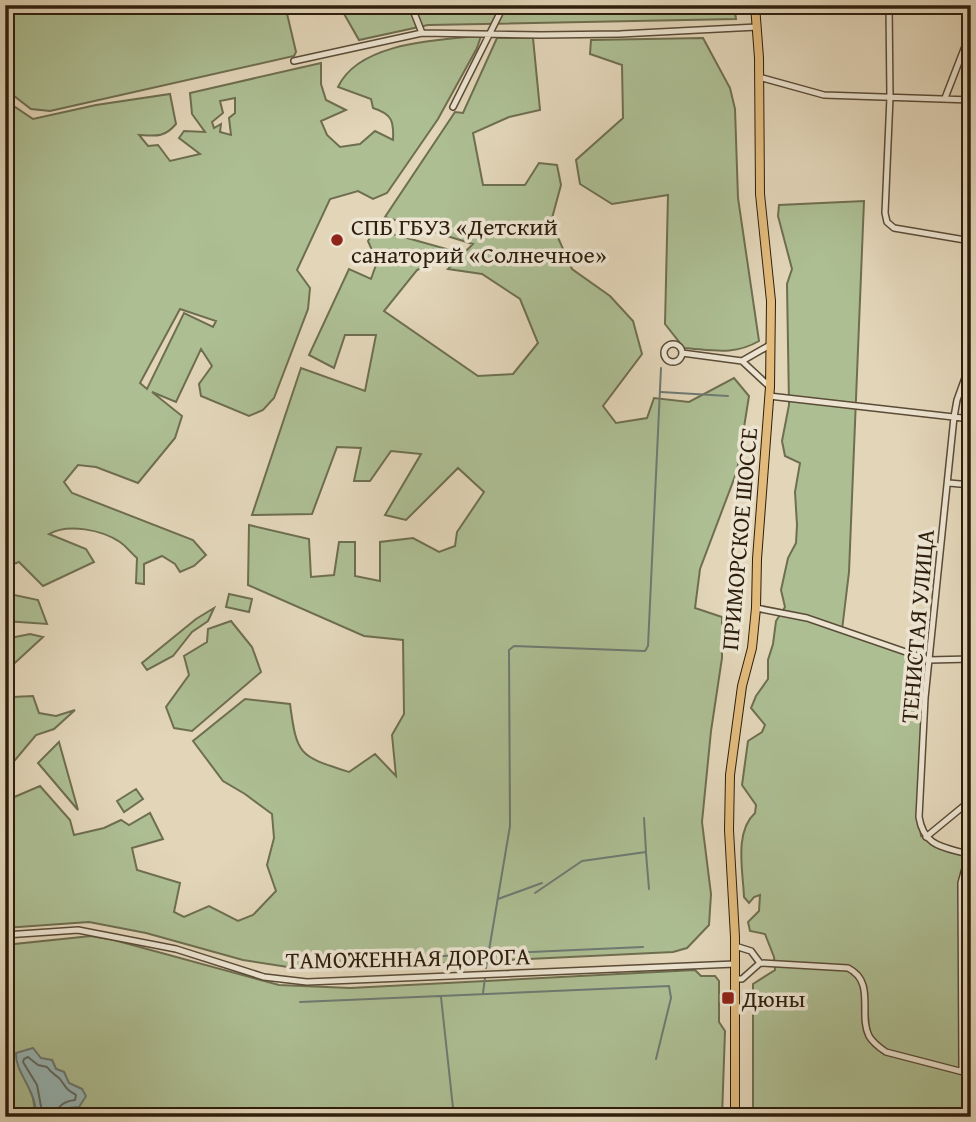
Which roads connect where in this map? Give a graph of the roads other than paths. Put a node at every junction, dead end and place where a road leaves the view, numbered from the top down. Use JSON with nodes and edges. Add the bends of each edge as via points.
{"nodes":[{"id":1,"x":411,"y":5,"type":"edge"},
{"id":2,"x":504,"y":5,"type":"edge"},
{"id":3,"x":755,"y":5,"type":"edge"},
{"id":4,"x":890,"y":5,"type":"edge"},
{"id":5,"x":757,"y":27,"type":"junction"},
{"id":6,"x":971,"y":31,"type":"edge"},
{"id":7,"x":422,"y":33,"type":"junction"},
{"id":8,"x":491,"y":33,"type":"junction"},
{"id":9,"x":295,"y":61,"type":"dead end"},
{"id":10,"x":759,"y":77,"type":"junction"},
{"id":11,"x":890,"y":97,"type":"junction"},
{"id":12,"x":945,"y":98,"type":"junction"},
{"id":13,"x":971,"y":100,"type":"edge"},
{"id":14,"x":453,"y":107,"type":"dead end"},
{"id":15,"x":971,"y":241,"type":"edge"},
{"id":16,"x":770,"y":345,"type":"junction"},
{"id":17,"x":682,"y":354,"type":"dead end"},
{"id":18,"x":742,"y":361,"type":"junction"},
{"id":19,"x":971,"y":361,"type":"edge"},
{"id":20,"x":769,"y":392,"type":"junction"},
{"id":21,"x":954,"y":417,"type":"junction"},
{"id":22,"x":971,"y":419,"type":"edge"},
{"id":23,"x":949,"y":483,"type":"junction"},
{"id":24,"x":971,"y":485,"type":"edge"},
{"id":25,"x":756,"y":608,"type":"junction"},
{"id":26,"x":971,"y":659,"type":"edge"},
{"id":27,"x":929,"y":660,"type":"junction"},
{"id":28,"x":971,"y":800,"type":"edge"},
{"id":29,"x":926,"y":837,"type":"junction"},
{"id":30,"x":970,"y":855,"type":"edge"},
{"id":31,"x":5,"y":935,"type":"edge"},
{"id":32,"x":735,"y":946,"type":"junction"},
{"id":33,"x":760,"y":963,"type":"junction"},
{"id":34,"x":735,"y":964,"type":"junction"},
{"id":35,"x":735,"y":979,"type":"junction"},
{"id":36,"x":962,"y":1071,"type":"junction"},
{"id":37,"x":971,"y":1074,"type":"edge"},
{"id":38,"x":735,"y":1117,"type":"edge"}],
"edges":[{"from":1,"to":7,"type":"street"},
{"from":2,"to":8,"type":"street"},
{"from":3,"to":5,"type":"main road","name":"ПРИМОРСКОЕ ШОССЕ"},
{"from":4,"to":11,"type":"street"},
{"from":5,"to":8,"type":"street","via":[[620,34]]},
{"from":5,"to":10,"type":"main road","name":"ПРИМОРСКОЕ ШОССЕ"},
{"from":6,"to":12,"type":"street"},
{"from":7,"to":8,"type":"street"},
{"from":7,"to":9,"type":"street"},
{"from":8,"to":14,"type":"street"},
{"from":10,"to":11,"type":"street","via":[[824,95]]},
{"from":10,"to":16,"type":"main road","name":"ПРИМОРСКОЕ ШОССЕ","via":[[759,164],[771,301]]},
{"from":11,"to":12,"type":"street"},
{"from":11,"to":15,"type":"street","via":[[887,222],[894,228]]},
{"from":12,"to":13,"type":"street"},
{"from":16,"to":18,"type":"street"},
{"from":16,"to":20,"type":"main road","name":"ПРИМОРСКОЕ ШОССЕ"},
{"from":17,"to":18,"type":"street"},
{"from":18,"to":20,"type":"street"},
{"from":19,"to":21,"type":"street","name":"ТЕНИСТАЯ УЛИЦА"},
{"from":20,"to":21,"type":"street"},
{"from":20,"to":25,"type":"main road","name":"ПРИМОРСКОЕ ШОССЕ"},
{"from":21,"to":22,"type":"street"},
{"from":21,"to":23,"type":"street","name":"ТЕНИСТАЯ УЛИЦА"},
{"from":23,"to":24,"type":"street"},
{"from":23,"to":27,"type":"street","name":"ТЕНИСТАЯ УЛИЦА"},
{"from":25,"to":27,"type":"street","via":[[807,618]]},
{"from":25,"to":32,"type":"main road","name":"ПРИМОРСКОЕ ШОССЕ","via":[[730,775]]},
{"from":26,"to":27,"type":"street"},
{"from":27,"to":29,"type":"street","name":"ТЕНИСТАЯ УЛИЦА","via":[[919,817]]},
{"from":28,"to":29,"type":"street"},
{"from":29,"to":30,"type":"street","via":[[932,844]]},
{"from":30,"to":36,"type":"street","via":[[961,883]]},
{"from":31,"to":34,"type":"street","name":"ТАМОЖЕННАЯ ДОРОГА","via":[[78,930],[176,949],[264,977],[307,982]]},
{"from":32,"to":33,"type":"street","via":[[751,951]]},
{"from":32,"to":34,"type":"main road","name":"ПРИМОРСКОЕ ШОССЕ"},
{"from":33,"to":35,"type":"street","via":[[742,979]]},
{"from":33,"to":36,"type":"street","via":[[854,971],[864,989],[869,1035],[876,1044],[886,1052]]},
{"from":34,"to":35,"type":"main road","name":"ПРИМОРСКОЕ ШОССЕ"},
{"from":35,"to":38,"type":"main road","name":"ПРИМОРСКОЕ ШОССЕ"},
{"from":36,"to":37,"type":"street"}]}
